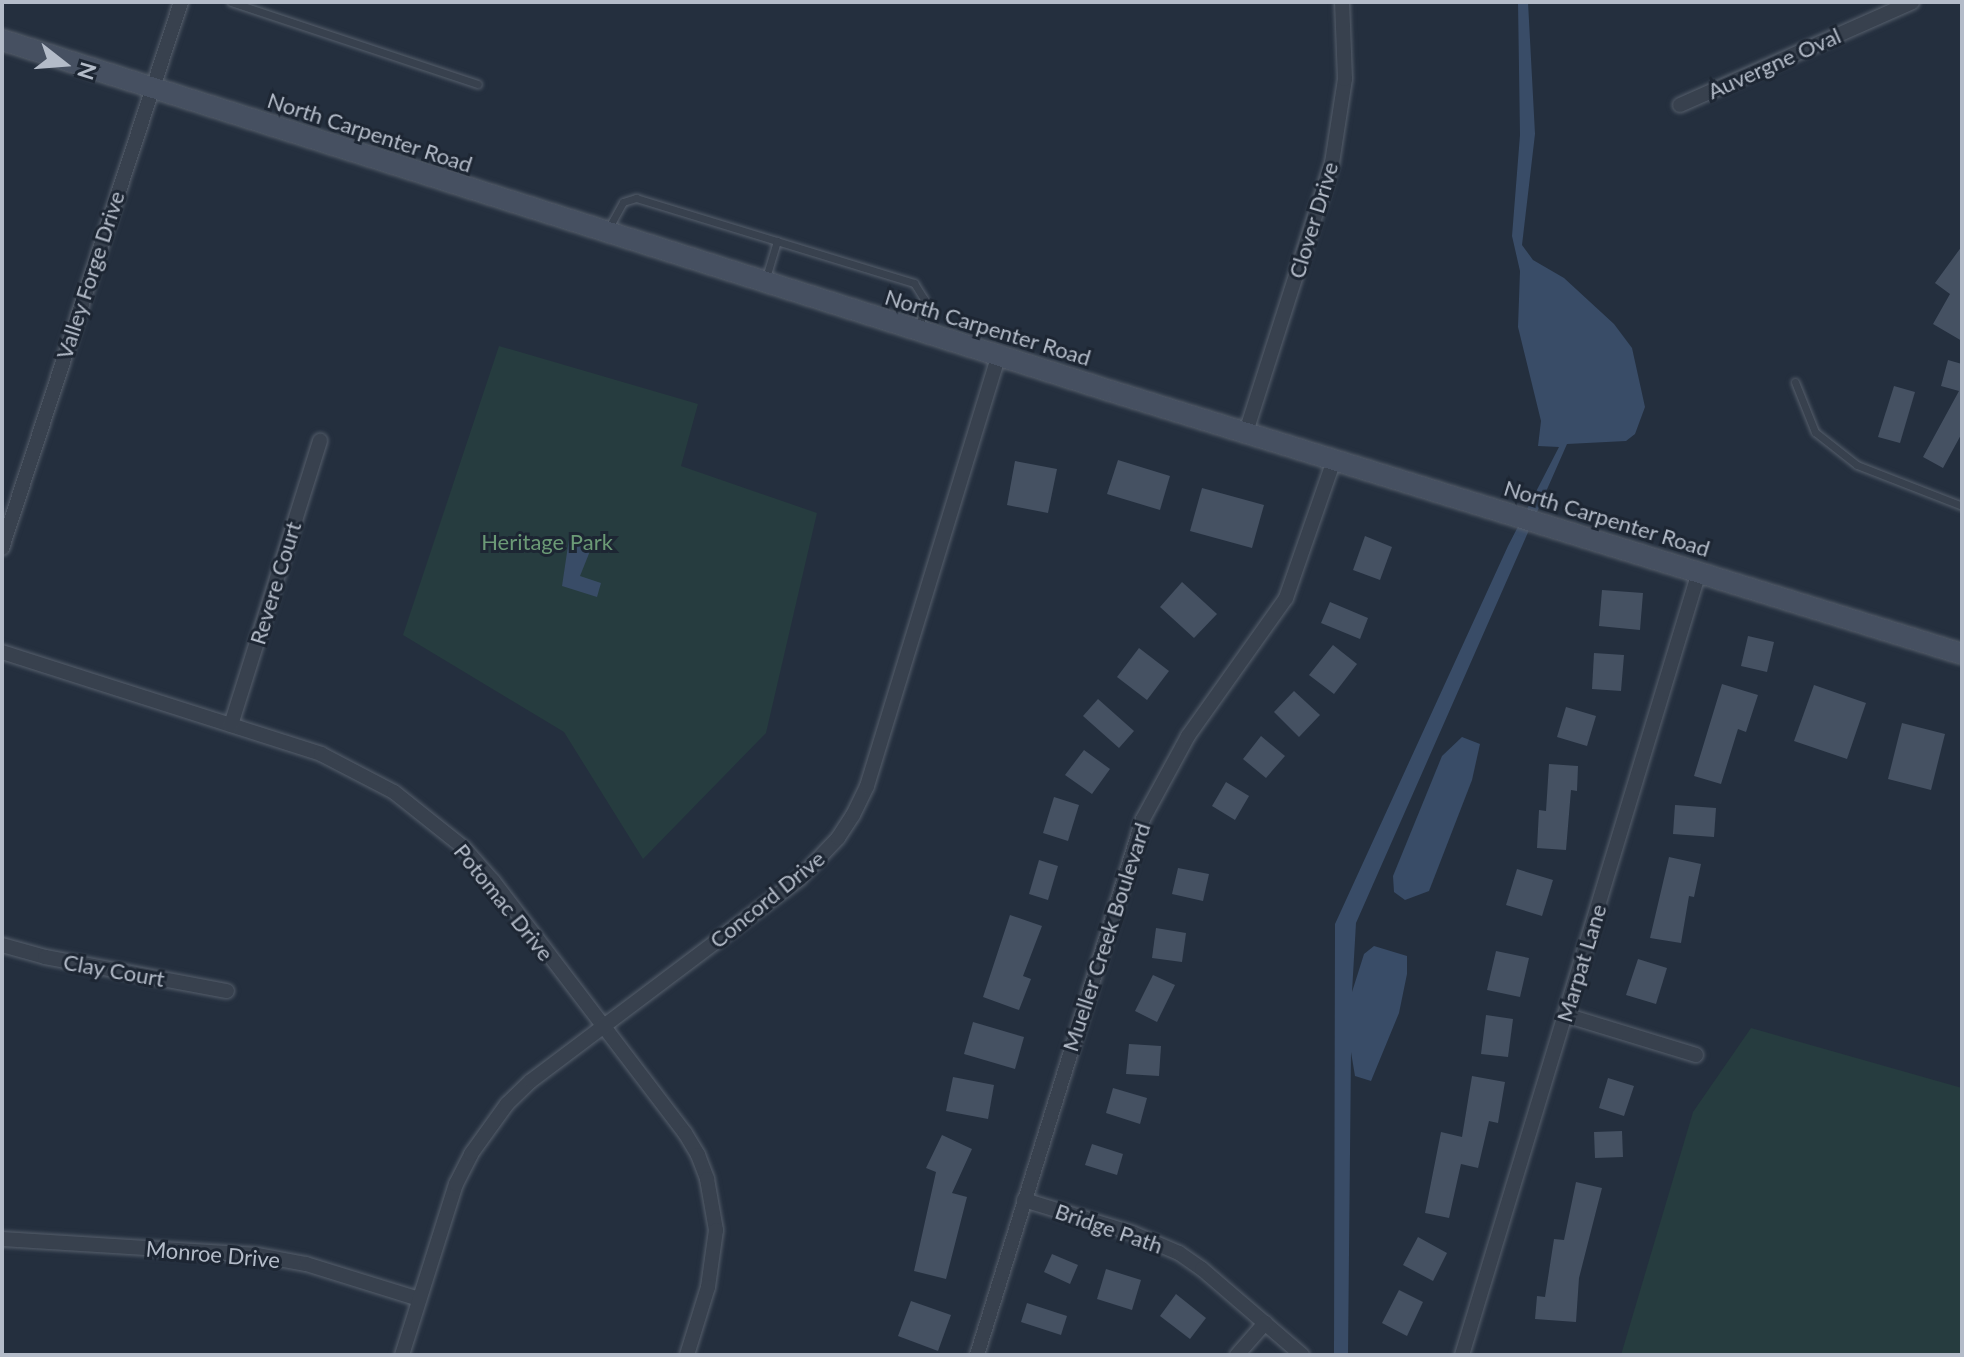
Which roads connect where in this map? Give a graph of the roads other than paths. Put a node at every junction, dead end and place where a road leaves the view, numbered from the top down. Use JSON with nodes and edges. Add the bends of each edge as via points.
{"nodes":[{"id":1,"x":181,"y":2,"type":"edge"},
{"id":2,"x":231,"y":2,"type":"edge"},
{"id":3,"x":1342,"y":2,"type":"edge"},
{"id":4,"x":1912,"y":2,"type":"edge"},
{"id":5,"x":2,"y":40,"type":"edge"},
{"id":6,"x":478,"y":84,"type":"dead end"},
{"id":7,"x":150,"y":88,"type":"junction"},
{"id":8,"x":1680,"y":105,"type":"dead end"},
{"id":9,"x":606,"y":232,"type":"junction"},
{"id":10,"x":777,"y":241,"type":"junction"},
{"id":11,"x":764,"y":282,"type":"junction"},
{"id":12,"x":920,"y":331,"type":"junction"},
{"id":13,"x":999,"y":353,"type":"junction"},
{"id":14,"x":1795,"y":382,"type":"dead end"},
{"id":15,"x":1246,"y":432,"type":"junction"},
{"id":16,"x":320,"y":441,"type":"dead end"},
{"id":17,"x":1334,"y":460,"type":"junction"},
{"id":18,"x":1962,"y":506,"type":"edge"},
{"id":19,"x":2,"y":548,"type":"edge"},
{"id":20,"x":1699,"y":572,"type":"junction"},
{"id":21,"x":2,"y":652,"type":"edge"},
{"id":22,"x":1962,"y":654,"type":"edge"},
{"id":23,"x":231,"y":725,"type":"junction"},
{"id":24,"x":2,"y":945,"type":"edge"},
{"id":25,"x":227,"y":991,"type":"dead end"},
{"id":26,"x":1565,"y":1015,"type":"junction"},
{"id":27,"x":602,"y":1026,"type":"junction"},
{"id":28,"x":1696,"y":1055,"type":"dead end"},
{"id":29,"x":1024,"y":1200,"type":"junction"},
{"id":30,"x":2,"y":1239,"type":"edge"},
{"id":31,"x":419,"y":1299,"type":"junction"},
{"id":32,"x":1265,"y":1323,"type":"junction"},
{"id":33,"x":402,"y":1355,"type":"edge"},
{"id":34,"x":687,"y":1355,"type":"edge"},
{"id":35,"x":977,"y":1355,"type":"edge"},
{"id":36,"x":1237,"y":1355,"type":"edge"},
{"id":37,"x":1302,"y":1355,"type":"edge"},
{"id":38,"x":1462,"y":1355,"type":"edge"}],
"edges":[{"from":1,"to":7,"type":"street","name":"Valley Forge Drive"},
{"from":2,"to":6,"type":"lane"},
{"from":3,"to":15,"type":"street","name":"Clover Drive","via":[[1345,79],[1332,163]]},
{"from":4,"to":8,"type":"street","name":"Auvergne Oval"},
{"from":5,"to":7,"type":"street","name":"North Carpenter Road"},
{"from":7,"to":9,"type":"street","name":"North Carpenter Road"},
{"from":7,"to":19,"type":"street","name":"Valley Forge Drive"},
{"from":9,"to":10,"type":"lane","via":[[623,202],[636,198]]},
{"from":9,"to":11,"type":"street","name":"North Carpenter Road"},
{"from":10,"to":11,"type":"lane"},
{"from":10,"to":12,"type":"lane","via":[[919,285],[924,299]]},
{"from":11,"to":12,"type":"street","name":"North Carpenter Road"},
{"from":12,"to":13,"type":"street","name":"North Carpenter Road"},
{"from":13,"to":15,"type":"street","name":"North Carpenter Road"},
{"from":13,"to":27,"type":"street","name":"Concord Drive","via":[[867,786],[853,815],[799,879]]},
{"from":14,"to":18,"type":"lane","via":[[1815,432],[1857,465]]},
{"from":15,"to":17,"type":"street","name":"North Carpenter Road"},
{"from":16,"to":23,"type":"street","name":"Revere Court"},
{"from":17,"to":20,"type":"street","name":"North Carpenter Road"},
{"from":17,"to":29,"type":"street","name":"Mueller Creek Boulevard","via":[[1286,598],[1188,736],[1143,819]]},
{"from":20,"to":22,"type":"street","name":"North Carpenter Road"},
{"from":20,"to":26,"type":"street","name":"Marpat Lane"},
{"from":21,"to":23,"type":"street","name":"Potomac Drive"},
{"from":23,"to":27,"type":"street","name":"Potomac Drive","via":[[321,754],[430,818],[493,881]]},
{"from":24,"to":25,"type":"street","name":"Clay Court"},
{"from":26,"to":28,"type":"street"},
{"from":26,"to":38,"type":"street","name":"Marpat Lane"},
{"from":27,"to":31,"type":"street","name":"Concord Drive","via":[[531,1081],[489,1126],[456,1184]]},
{"from":27,"to":34,"type":"street","name":"Potomac Drive","via":[[685,1133],[707,1179],[716,1230],[714,1258]]},
{"from":29,"to":32,"type":"street","name":"Bridge Path","via":[[1179,1253]]},
{"from":29,"to":35,"type":"street","name":"Mueller Creek Boulevard"},
{"from":30,"to":31,"type":"street","name":"Monroe Drive","via":[[257,1255],[306,1264]]},
{"from":31,"to":33,"type":"street","name":"Concord Drive"},
{"from":32,"to":36,"type":"street"},
{"from":32,"to":37,"type":"street","name":"Bridge Path"}]}
